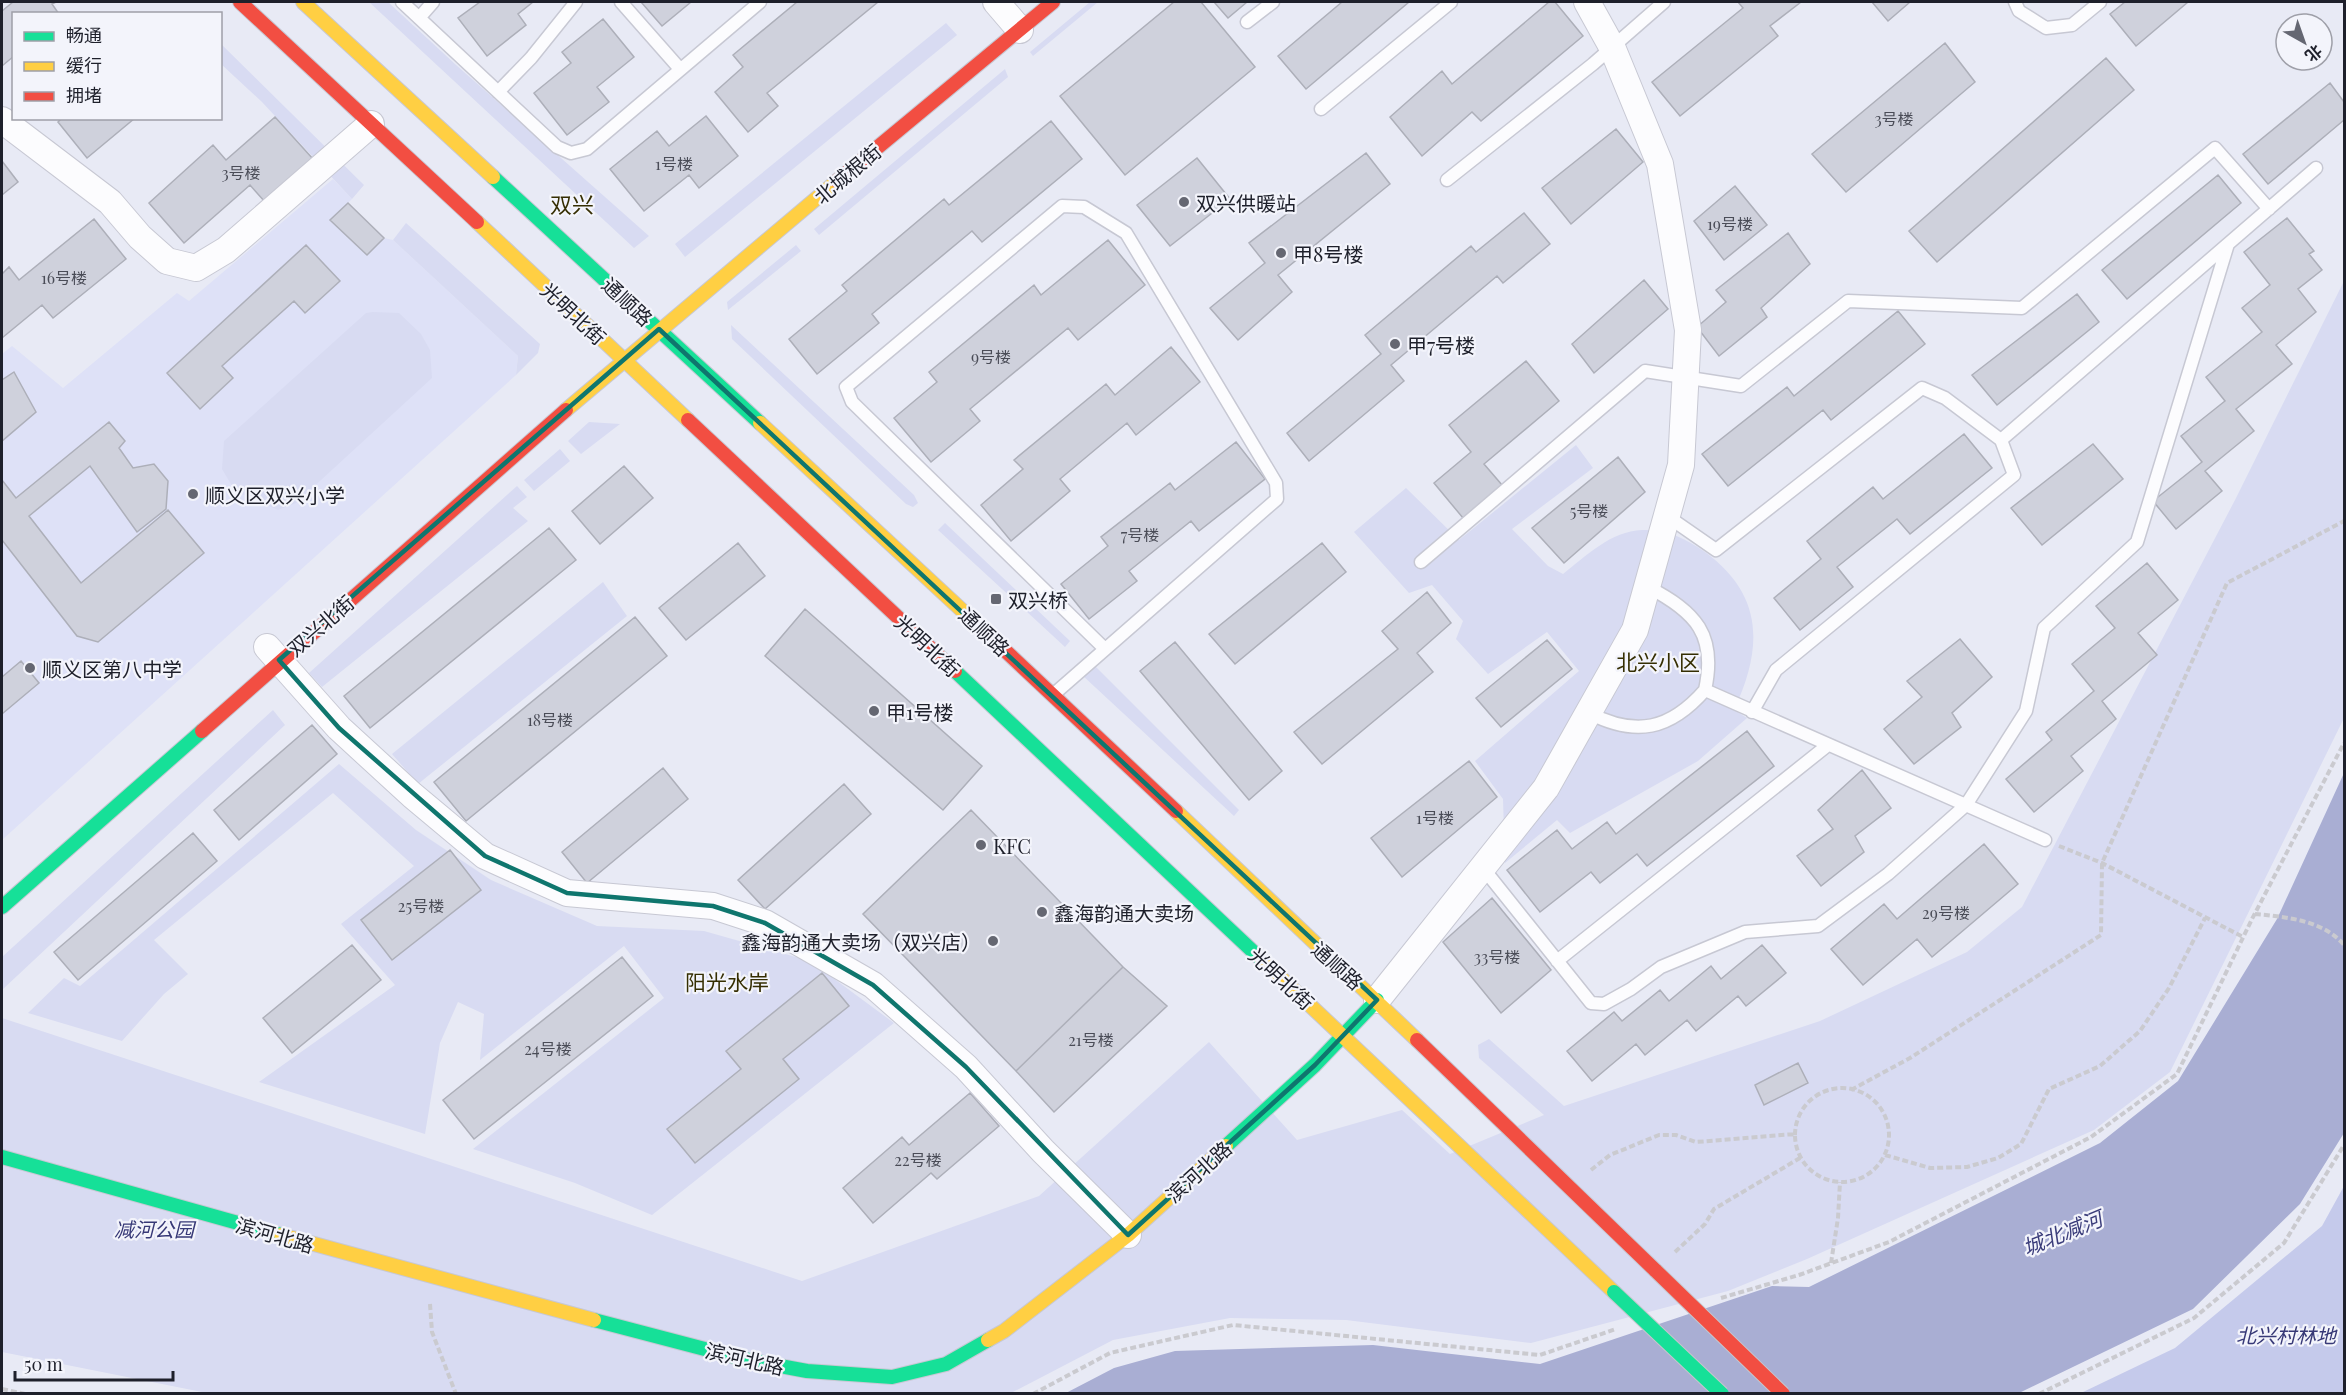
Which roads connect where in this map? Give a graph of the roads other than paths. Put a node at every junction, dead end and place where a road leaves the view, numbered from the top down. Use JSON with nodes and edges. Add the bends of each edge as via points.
{"nodes":[{"id":1,"x":240,"y":2,"type":"edge"},
{"id":2,"x":303,"y":2,"type":"edge"},
{"id":3,"x":402,"y":2,"type":"edge"},
{"id":4,"x":433,"y":2,"type":"edge"},
{"id":5,"x":576,"y":2,"type":"edge"},
{"id":6,"x":621,"y":2,"type":"edge"},
{"id":7,"x":760,"y":2,"type":"edge"},
{"id":8,"x":1032,"y":2,"type":"edge"},
{"id":9,"x":1053,"y":2,"type":"edge"},
{"id":10,"x":1273,"y":2,"type":"edge"},
{"id":11,"x":1451,"y":2,"type":"edge"},
{"id":12,"x":1587,"y":2,"type":"edge"},
{"id":13,"x":1664,"y":2,"type":"edge"},
{"id":14,"x":2015,"y":2,"type":"edge"},
{"id":15,"x":2100,"y":2,"type":"edge"},
{"id":16,"x":1009,"y":17,"type":"edge"},
{"id":17,"x":419,"y":18,"type":"junction"},
{"id":18,"x":1247,"y":22,"type":"dead end"},
{"id":19,"x":1612,"y":47,"type":"junction"},
{"id":20,"x":680,"y":69,"type":"junction"},
{"id":21,"x":498,"y":92,"type":"junction"},
{"id":22,"x":1321,"y":109,"type":"dead end"},
{"id":23,"x":2,"y":120,"type":"edge"},
{"id":24,"x":371,"y":124,"type":"junction"},
{"id":25,"x":2316,"y":168,"type":"dead end"},
{"id":26,"x":1447,"y":180,"type":"dead end"},
{"id":27,"x":2269,"y":209,"type":"junction"},
{"id":28,"x":746,"y":239,"type":"dead end"},
{"id":29,"x":2228,"y":244,"type":"junction"},
{"id":30,"x":650,"y":323,"type":"junction"},
{"id":31,"x":640,"y":345,"type":"joint"},
{"id":32,"x":624,"y":359,"type":"junction"},
{"id":33,"x":1685,"y":378,"type":"junction"},
{"id":34,"x":2001,"y":440,"type":"junction"},
{"id":35,"x":1667,"y":516,"type":"junction"},
{"id":36,"x":1421,"y":562,"type":"dead end"},
{"id":37,"x":1648,"y":587,"type":"junction"},
{"id":38,"x":1105,"y":649,"type":"junction"},
{"id":39,"x":270,"y":651,"type":"junction"},
{"id":40,"x":1705,"y":690,"type":"junction"},
{"id":41,"x":1054,"y":693,"type":"junction"},
{"id":42,"x":1752,"y":712,"type":"junction"},
{"id":43,"x":1588,"y":713,"type":"junction"},
{"id":44,"x":1828,"y":746,"type":"junction"},
{"id":45,"x":1966,"y":805,"type":"junction"},
{"id":46,"x":2045,"y":840,"type":"road end"},
{"id":47,"x":1483,"y":868,"type":"junction"},
{"id":48,"x":2,"y":907,"type":"edge"},
{"id":49,"x":1557,"y":961,"type":"junction"},
{"id":50,"x":1377,"y":1000,"type":"junction"},
{"id":51,"x":1342,"y":1036,"type":"junction"},
{"id":52,"x":2,"y":1157,"type":"edge"},
{"id":53,"x":1128,"y":1234,"type":"junction"},
{"id":54,"x":1722,"y":1394,"type":"edge"},
{"id":55,"x":1783,"y":1394,"type":"edge"}],
"edges":[{"from":1,"to":24,"type":"main road","name":"光明北街"},
{"from":2,"to":30,"type":"main road","name":"通顺路"},
{"from":3,"to":17,"type":"lane"},
{"from":4,"to":17,"type":"lane"},
{"from":5,"to":21,"type":"lane"},
{"from":6,"to":20,"type":"lane"},
{"from":7,"to":20,"type":"lane"},
{"from":8,"to":16,"type":"main road","name":"北城根街"},
{"from":9,"to":16,"type":"main road","name":"北城根街"},
{"from":10,"to":18,"type":"lane"},
{"from":11,"to":22,"type":"lane"},
{"from":12,"to":19,"type":"street"},
{"from":13,"to":19,"type":"lane"},
{"from":14,"to":15,"type":"lane","via":[[2019,10],[2046,28],[2072,25]]},
{"from":16,"to":28,"type":"main road","name":"北城根街"},
{"from":16,"to":30,"type":"main road","name":"北城根街"},
{"from":17,"to":21,"type":"lane"},
{"from":19,"to":26,"type":"lane"},
{"from":19,"to":33,"type":"street","via":[[1660,164],[1688,330]]},
{"from":20,"to":21,"type":"lane","via":[[587,149],[571,153],[557,147]]},
{"from":23,"to":24,"type":"street","via":[[110,202],[167,261],[196,268],[226,250]]},
{"from":24,"to":32,"type":"main road","name":"光明北街"},
{"from":25,"to":27,"type":"lane"},
{"from":27,"to":29,"type":"lane"},
{"from":27,"to":33,"type":"lane","via":[[2215,148],[2022,308],[1848,301],[1741,386]]},
{"from":29,"to":34,"type":"lane"},
{"from":29,"to":45,"type":"lane","via":[[2137,542],[2044,628],[2026,711]]},
{"from":30,"to":31,"type":"main road","name":"北城根街"},
{"from":30,"to":41,"type":"main road","name":"通顺路"},
{"from":31,"to":32,"type":"main road","name":"双兴北街"},
{"from":32,"to":39,"type":"main road","name":"双兴北街"},
{"from":32,"to":51,"type":"main road","name":"光明北街"},
{"from":33,"to":35,"type":"street","via":[[1681,465]]},
{"from":33,"to":36,"type":"lane","via":[[1644,371]]},
{"from":34,"to":35,"type":"lane","via":[[1946,398],[1922,388],[1716,550]]},
{"from":34,"to":42,"type":"lane","via":[[2014,475],[1776,670]]},
{"from":35,"to":37,"type":"street"},
{"from":37,"to":40,"type":"lane","via":[[1674,600],[1705,634],[1710,668]]},
{"from":37,"to":43,"type":"street","via":[[1635,630]]},
{"from":38,"to":38,"type":"lane","via":[[852,402],[846,387],[1062,206],[1084,207],[1126,233],[1276,483],[1277,499]]},
{"from":38,"to":41,"type":"lane"},
{"from":39,"to":48,"type":"main road","name":"双兴北街"},
{"from":39,"to":53,"type":"street","via":[[339,728],[485,856],[567,893],[713,906],[765,923],[873,985],[966,1067],[1043,1151]]},
{"from":40,"to":42,"type":"lane"},
{"from":40,"to":43,"type":"lane","via":[[1688,710],[1652,726],[1614,724]]},
{"from":41,"to":50,"type":"main road","name":"通顺路"},
{"from":42,"to":44,"type":"lane"},
{"from":43,"to":47,"type":"street","via":[[1546,788]]},
{"from":44,"to":45,"type":"lane"},
{"from":44,"to":49,"type":"lane"},
{"from":45,"to":46,"type":"lane"},
{"from":45,"to":49,"type":"lane","via":[[1888,874],[1818,926],[1744,932],[1661,967],[1604,1004],[1591,1003]]},
{"from":47,"to":49,"type":"lane"},
{"from":47,"to":50,"type":"street"},
{"from":50,"to":51,"type":"main road","name":"滨河北路"},
{"from":50,"to":55,"type":"main road","name":"通顺路","bridge":true},
{"from":51,"to":53,"type":"main road","name":"滨河北路"},
{"from":51,"to":54,"type":"main road","name":"光明北街","bridge":true},
{"from":52,"to":53,"type":"main road","name":"滨河北路","via":[[429,1277],[743,1359],[807,1371],[892,1377],[946,1364],[1004,1331]]}]}
